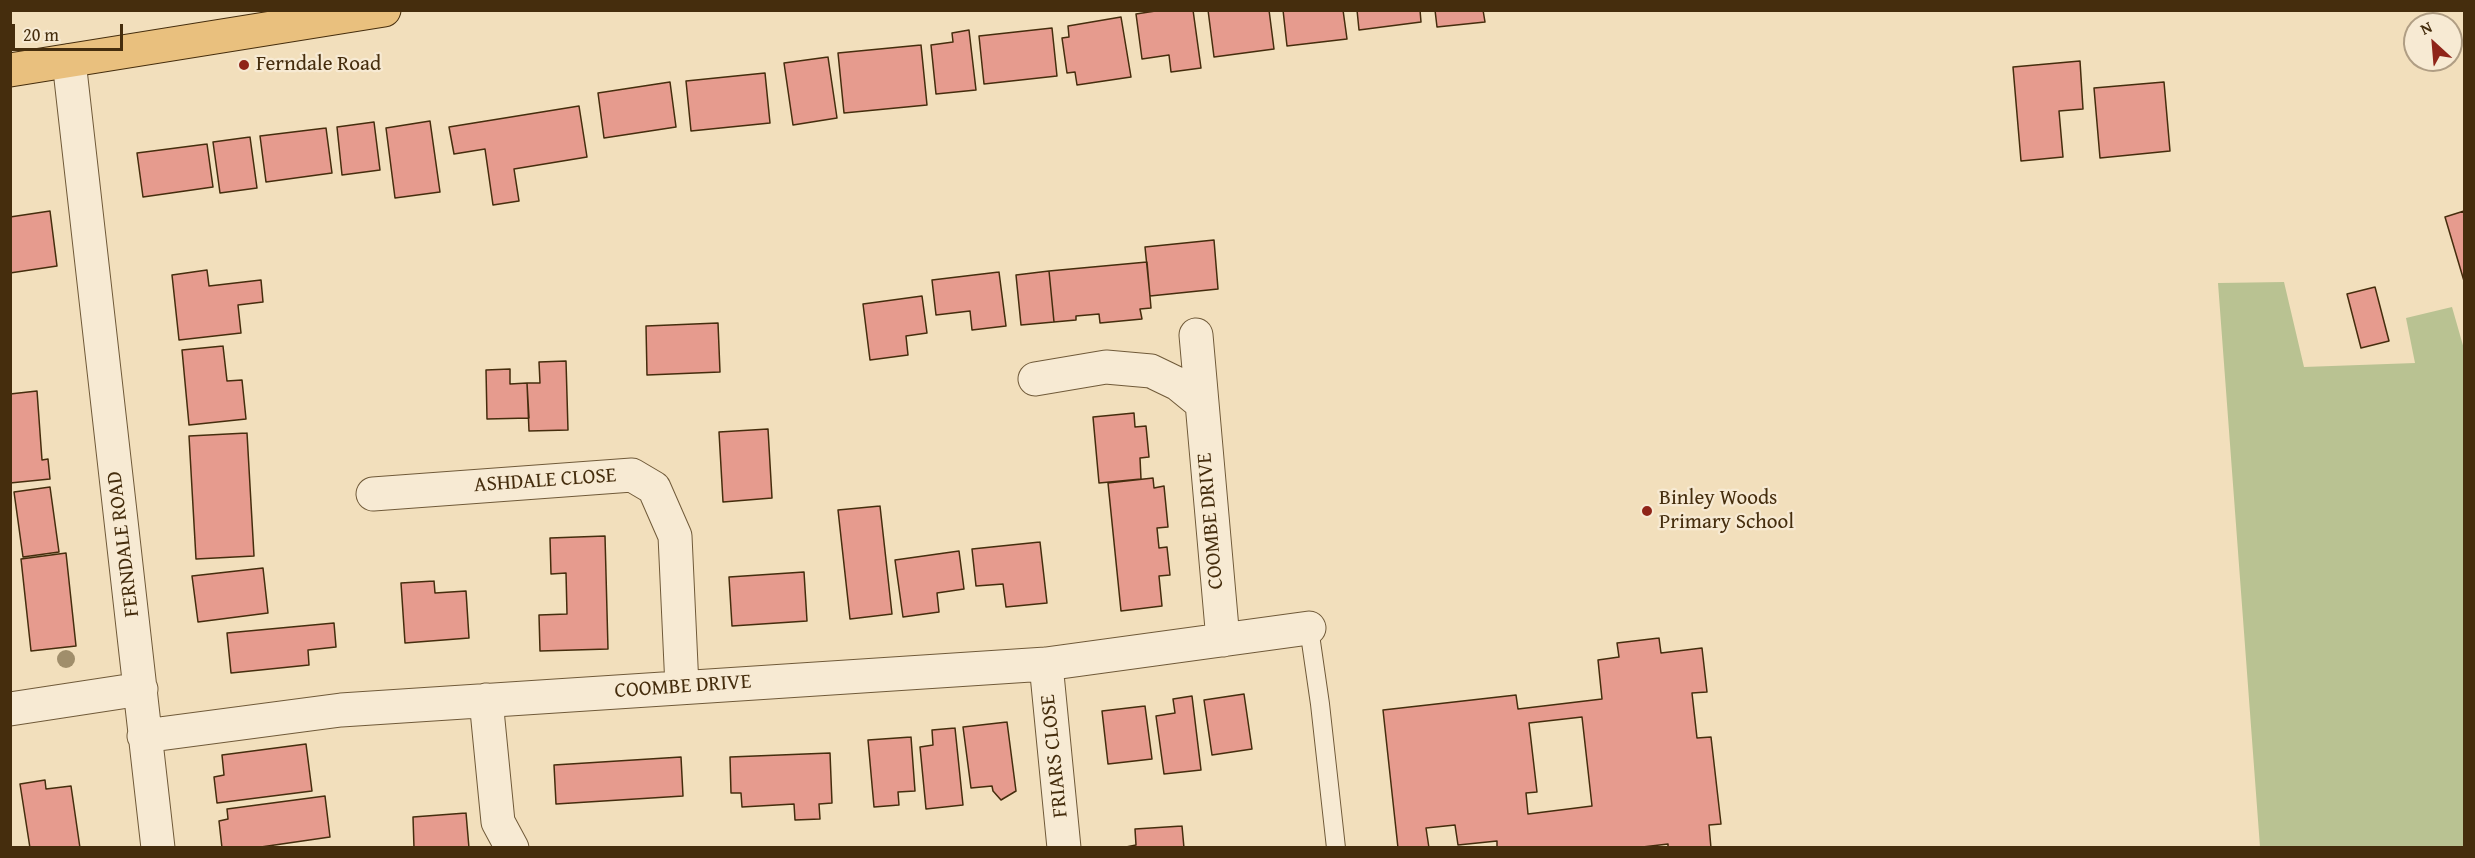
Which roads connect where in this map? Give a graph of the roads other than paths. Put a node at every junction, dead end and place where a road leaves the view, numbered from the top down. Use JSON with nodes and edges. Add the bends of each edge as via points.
{"nodes":[{"id":1,"x":384,"y":10,"type":"edge"},
{"id":2,"x":69,"y":61,"type":"junction"},
{"id":3,"x":10,"y":70,"type":"edge"},
{"id":4,"x":1196,"y":335,"type":"dead end"},
{"id":5,"x":1035,"y":379,"type":"dead end"},
{"id":6,"x":1200,"y":402,"type":"junction"},
{"id":7,"x":373,"y":494,"type":"dead end"},
{"id":8,"x":1309,"y":628,"type":"joint"},
{"id":9,"x":1222,"y":640,"type":"junction"},
{"id":10,"x":1046,"y":664,"type":"junction"},
{"id":11,"x":682,"y":687,"type":"junction"},
{"id":12,"x":141,"y":689,"type":"junction"},
{"id":13,"x":486,"y":700,"type":"junction"},
{"id":14,"x":10,"y":709,"type":"edge"},
{"id":15,"x":144,"y":736,"type":"junction"},
{"id":16,"x":158,"y":848,"type":"edge"},
{"id":17,"x":512,"y":848,"type":"edge"},
{"id":18,"x":1065,"y":848,"type":"edge"},
{"id":19,"x":1336,"y":848,"type":"edge"}],
"edges":[{"from":1,"to":2,"type":"main road"},
{"from":2,"to":3,"type":"main road"},
{"from":2,"to":12,"type":"street","name":"FERNDALE ROAD"},
{"from":4,"to":6,"type":"street","name":"COOMBE DRIVE"},
{"from":5,"to":6,"type":"street","via":[[1106,367],[1151,370],[1178,384]]},
{"from":6,"to":9,"type":"street","name":"COOMBE DRIVE"},
{"from":7,"to":11,"type":"street","name":"ASHDALE CLOSE","via":[[632,475],[654,488],[675,536]]},
{"from":8,"to":9,"type":"street","name":"COOMBE DRIVE"},
{"from":8,"to":19,"type":"lane"},
{"from":9,"to":10,"type":"street","name":"COOMBE DRIVE"},
{"from":10,"to":11,"type":"street","name":"COOMBE DRIVE"},
{"from":10,"to":18,"type":"street","name":"FRIARS CLOSE"},
{"from":11,"to":13,"type":"street","name":"COOMBE DRIVE"},
{"from":12,"to":14,"type":"street"},
{"from":12,"to":15,"type":"street","name":"FERNDALE ROAD"},
{"from":13,"to":15,"type":"street","name":"COOMBE DRIVE","via":[[342,710]]},
{"from":13,"to":17,"type":"street","via":[[498,822]]},
{"from":15,"to":16,"type":"street","name":"FERNDALE ROAD"}]}
